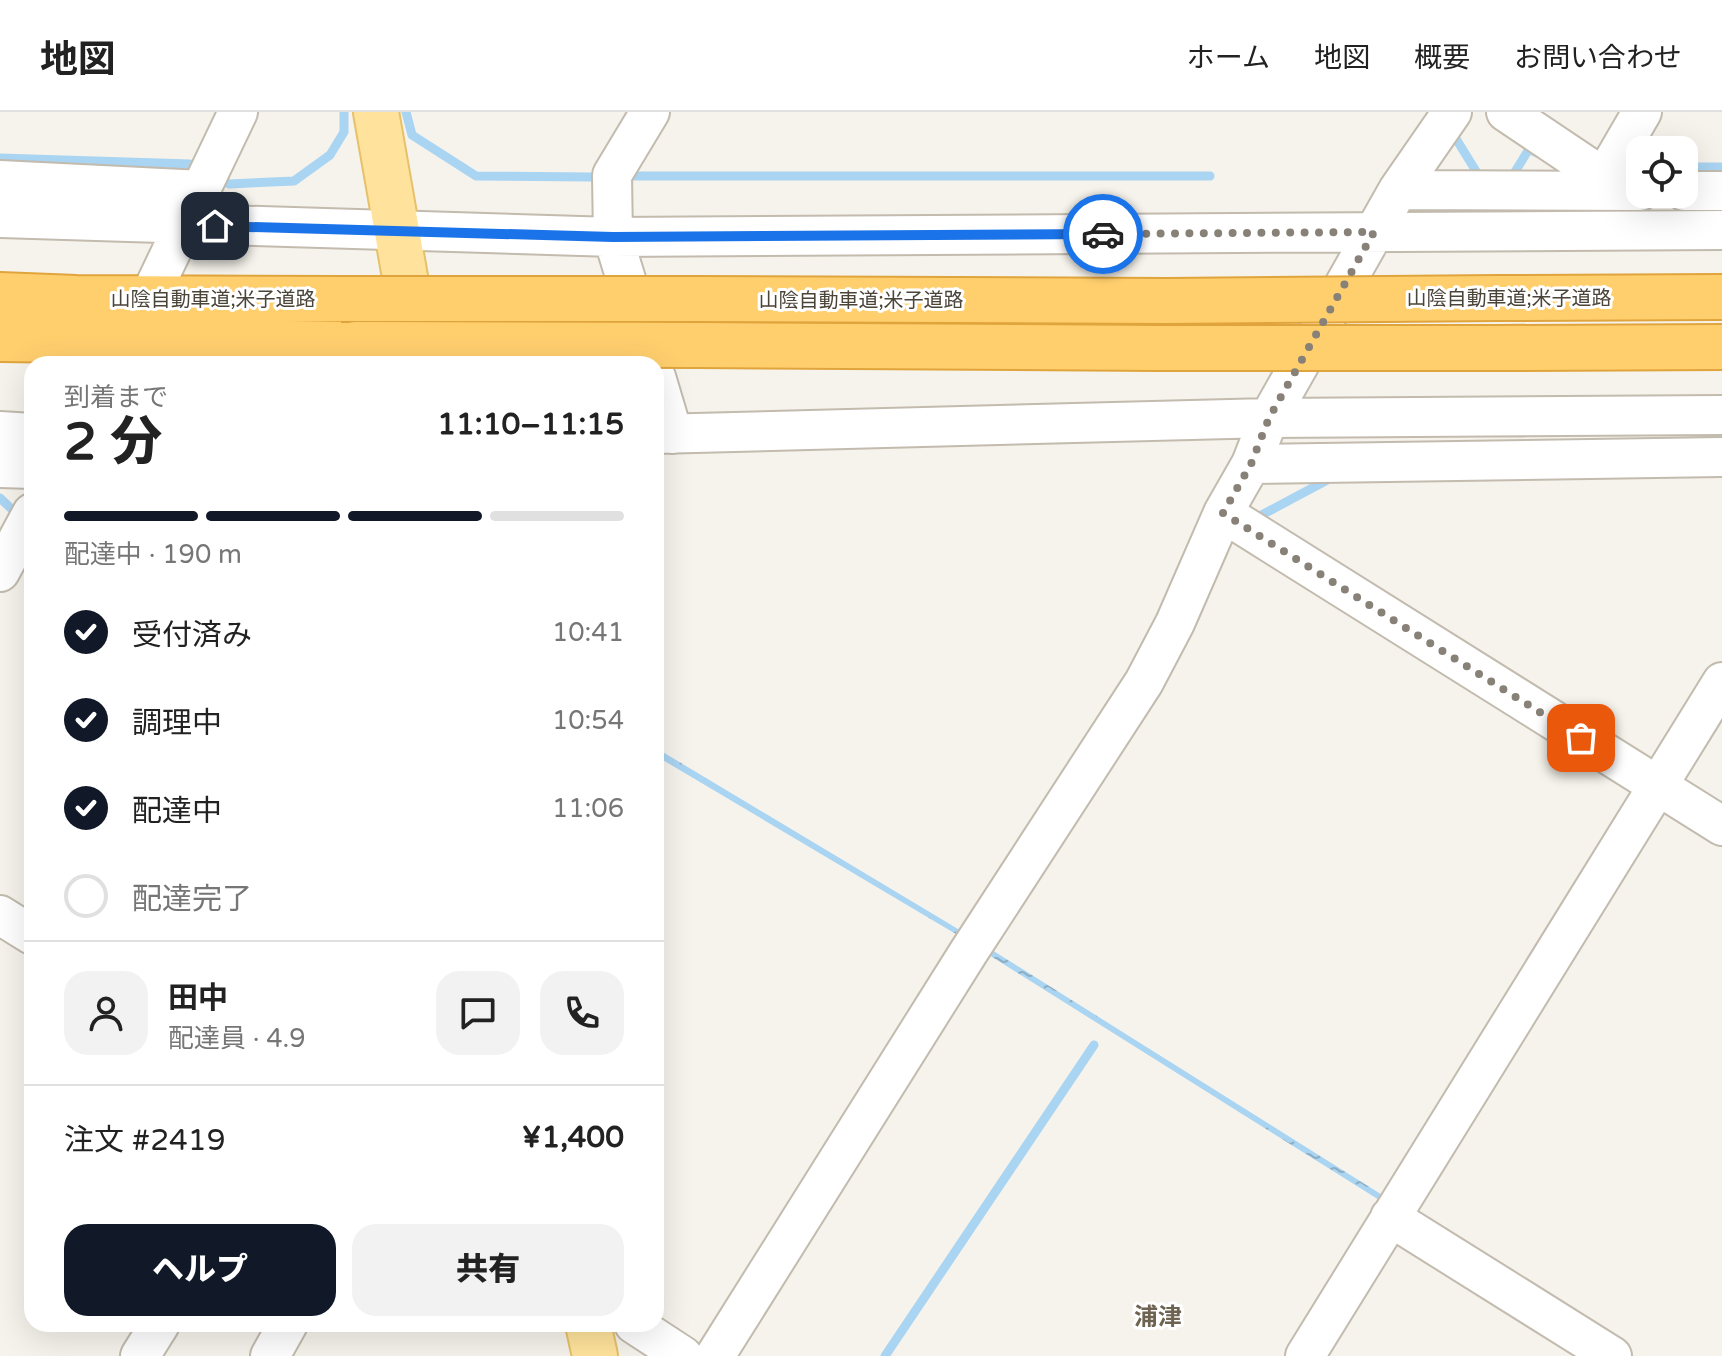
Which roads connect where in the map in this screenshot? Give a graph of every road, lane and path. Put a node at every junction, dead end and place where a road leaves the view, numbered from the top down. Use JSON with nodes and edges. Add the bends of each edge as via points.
{"nodes":[{"id":1,"x":238,"y":112,"type":"edge"},
{"id":2,"x":376,"y":112,"type":"edge"},
{"id":3,"x":650,"y":112,"type":"edge"},
{"id":4,"x":1452,"y":112,"type":"edge"},
{"id":5,"x":1506,"y":112,"type":"edge"},
{"id":6,"x":1642,"y":112,"type":"edge"},
{"id":7,"x":0,"y":180,"type":"edge"},
{"id":8,"x":202,"y":190,"type":"junction"},
{"id":9,"x":1398,"y":190,"type":"junction"},
{"id":10,"x":1603,"y":191,"type":"junction"},
{"id":11,"x":1626,"y":191,"type":"edge"},
{"id":12,"x":1698,"y":191,"type":"edge"},
{"id":13,"x":1722,"y":191,"type":"edge"},
{"id":14,"x":0,"y":218,"type":"edge"},
{"id":15,"x":185,"y":225,"type":"junction"},
{"id":16,"x":397,"y":229,"type":"junction"},
{"id":17,"x":1722,"y":230,"type":"edge"},
{"id":18,"x":1374,"y":232,"type":"junction"},
{"id":19,"x":613,"y":237,"type":"junction"},
{"id":20,"x":0,"y":295,"type":"edge"},
{"id":21,"x":1722,"y":297,"type":"edge"},
{"id":22,"x":149,"y":298,"type":"junction"},
{"id":23,"x":0,"y":339,"type":"edge"},
{"id":24,"x":1722,"y":347,"type":"edge"},
{"id":25,"x":419,"y":356,"type":"edge"},
{"id":26,"x":650,"y":356,"type":"edge"},
{"id":27,"x":1722,"y":415,"type":"edge"},
{"id":28,"x":1269,"y":418,"type":"junction"},
{"id":29,"x":0,"y":431,"type":"edge"},
{"id":30,"x":24,"y":432,"type":"edge"},
{"id":31,"x":665,"y":434,"type":"edge"},
{"id":32,"x":1722,"y":457,"type":"edge"},
{"id":33,"x":1251,"y":464,"type":"junction"},
{"id":34,"x":0,"y":468,"type":"edge"},
{"id":35,"x":24,"y":469,"type":"edge"},
{"id":36,"x":1223,"y":513,"type":"junction"},
{"id":37,"x":24,"y":528,"type":"edge"},
{"id":38,"x":0,"y":572,"type":"edge"},
{"id":39,"x":1722,"y":682,"type":"edge"},
{"id":40,"x":1657,"y":786,"type":"junction"},
{"id":41,"x":1722,"y":826,"type":"edge"},
{"id":42,"x":0,"y":915,"type":"edge"},
{"id":43,"x":24,"y":930,"type":"edge"},
{"id":44,"x":1390,"y":1217,"type":"junction"},
{"id":45,"x":155,"y":1332,"type":"edge"},
{"id":46,"x":284,"y":1332,"type":"edge"},
{"id":47,"x":590,"y":1332,"type":"edge"},
{"id":48,"x":646,"y":1332,"type":"edge"},
{"id":49,"x":140,"y":1356,"type":"edge"},
{"id":50,"x":270,"y":1356,"type":"edge"},
{"id":51,"x":595,"y":1356,"type":"edge"},
{"id":52,"x":683,"y":1356,"type":"edge"},
{"id":53,"x":715,"y":1356,"type":"edge"},
{"id":54,"x":1305,"y":1356,"type":"edge"},
{"id":55,"x":1612,"y":1356,"type":"edge"}],
"edges":[{"from":1,"to":8,"type":"street"},
{"from":2,"to":16,"type":"main road"},
{"from":3,"to":19,"type":"street","via":[[612,175]]},
{"from":4,"to":9,"type":"street"},
{"from":5,"to":10,"type":"street","via":[[1588,167]]},
{"from":6,"to":10,"type":"street"},
{"from":7,"to":8,"type":"street"},
{"from":8,"to":15,"type":"street"},
{"from":9,"to":10,"type":"street"},
{"from":9,"to":18,"type":"street"},
{"from":10,"to":11,"type":"street"},
{"from":12,"to":13,"type":"street"},
{"from":14,"to":15,"type":"street"},
{"from":15,"to":16,"type":"street"},
{"from":15,"to":22,"type":"street"},
{"from":16,"to":19,"type":"street"},
{"from":16,"to":25,"type":"main road"},
{"from":17,"to":18,"type":"street"},
{"from":18,"to":19,"type":"street"},
{"from":18,"to":28,"type":"street"},
{"from":19,"to":26,"type":"street"},
{"from":20,"to":22,"type":"highway","name":"山陰自動車道;米子道路"},
{"from":21,"to":22,"type":"highway","name":"山陰自動車道;米子道路","bridge":true},
{"from":23,"to":24,"type":"highway","bridge":true},
{"from":27,"to":28,"type":"street"},
{"from":28,"to":31,"type":"street"},
{"from":28,"to":33,"type":"street"},
{"from":29,"to":30,"type":"street"},
{"from":32,"to":33,"type":"street"},
{"from":33,"to":36,"type":"street"},
{"from":34,"to":35,"type":"street"},
{"from":36,"to":40,"type":"street"},
{"from":36,"to":53,"type":"street","via":[[1144,682]]},
{"from":37,"to":38,"type":"street"},
{"from":39,"to":40,"type":"street"},
{"from":40,"to":41,"type":"street"},
{"from":40,"to":44,"type":"street"},
{"from":42,"to":43,"type":"street"},
{"from":44,"to":54,"type":"street"},
{"from":44,"to":55,"type":"street"},
{"from":45,"to":49,"type":"street"},
{"from":46,"to":50,"type":"street"},
{"from":47,"to":51,"type":"main road"},
{"from":48,"to":52,"type":"street"}]}
